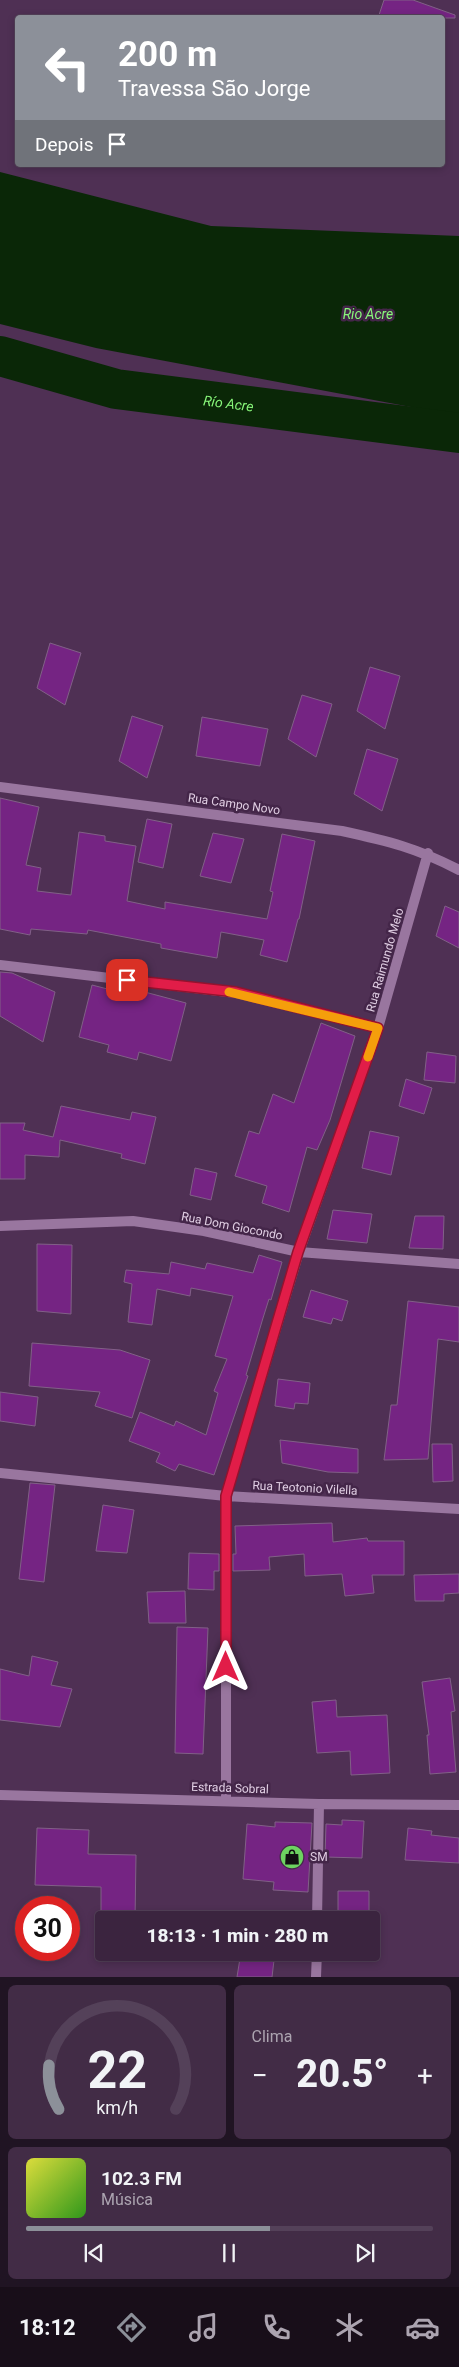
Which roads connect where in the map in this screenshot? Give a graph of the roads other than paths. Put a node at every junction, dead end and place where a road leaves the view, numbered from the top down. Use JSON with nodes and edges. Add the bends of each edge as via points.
{"nodes":[{"id":1,"x":0,"y":786,"type":"edge"},
{"id":2,"x":428,"y":853,"type":"junction"},
{"id":3,"x":459,"y":870,"type":"edge"},
{"id":4,"x":0,"y":964,"type":"edge"},
{"id":5,"x":378,"y":1028,"type":"junction"},
{"id":6,"x":0,"y":1226,"type":"edge"},
{"id":7,"x":298,"y":1252,"type":"junction"},
{"id":8,"x":459,"y":1264,"type":"edge"},
{"id":9,"x":0,"y":1474,"type":"edge"},
{"id":10,"x":226,"y":1496,"type":"junction"},
{"id":11,"x":459,"y":1509,"type":"edge"},
{"id":12,"x":0,"y":1795,"type":"edge"},
{"id":13,"x":226,"y":1800,"type":"junction"},
{"id":14,"x":319,"y":1804,"type":"junction"},
{"id":15,"x":459,"y":1805,"type":"edge"},
{"id":16,"x":317,"y":1911,"type":"edge"},
{"id":17,"x":316,"y":1961,"type":"edge"},
{"id":18,"x":316,"y":1977,"type":"edge"}],
"edges":[{"from":1,"to":2,"type":"street","name":"Rua Campo Novo","via":[[342,832],[394,842]]},
{"from":2,"to":3,"type":"street","name":"Rua Campo Novo"},
{"from":2,"to":5,"type":"street","name":"Rua Raimundo Melo"},
{"from":4,"to":5,"type":"street","via":[[236,992]]},
{"from":5,"to":7,"type":"street","name":"Rua Raimundo Melo"},
{"from":6,"to":7,"type":"street","name":"Rua Dom Giocondo","via":[[133,1221],[204,1231]]},
{"from":7,"to":8,"type":"street","name":"Rua Dom Giocondo"},
{"from":7,"to":10,"type":"street","name":"Rua Raimundo Melo"},
{"from":9,"to":10,"type":"street","name":"Rua Teotonio Vilella"},
{"from":10,"to":11,"type":"street","name":"Rua Teotonio Vilella"},
{"from":10,"to":13,"type":"street","name":"Rua Raimundo Melo"},
{"from":12,"to":13,"type":"street","name":"Estrada Sobral"},
{"from":13,"to":14,"type":"street","name":"Estrada Sobral"},
{"from":14,"to":15,"type":"street","name":"Estrada Sobral"},
{"from":14,"to":16,"type":"street"},
{"from":17,"to":18,"type":"street"}]}
